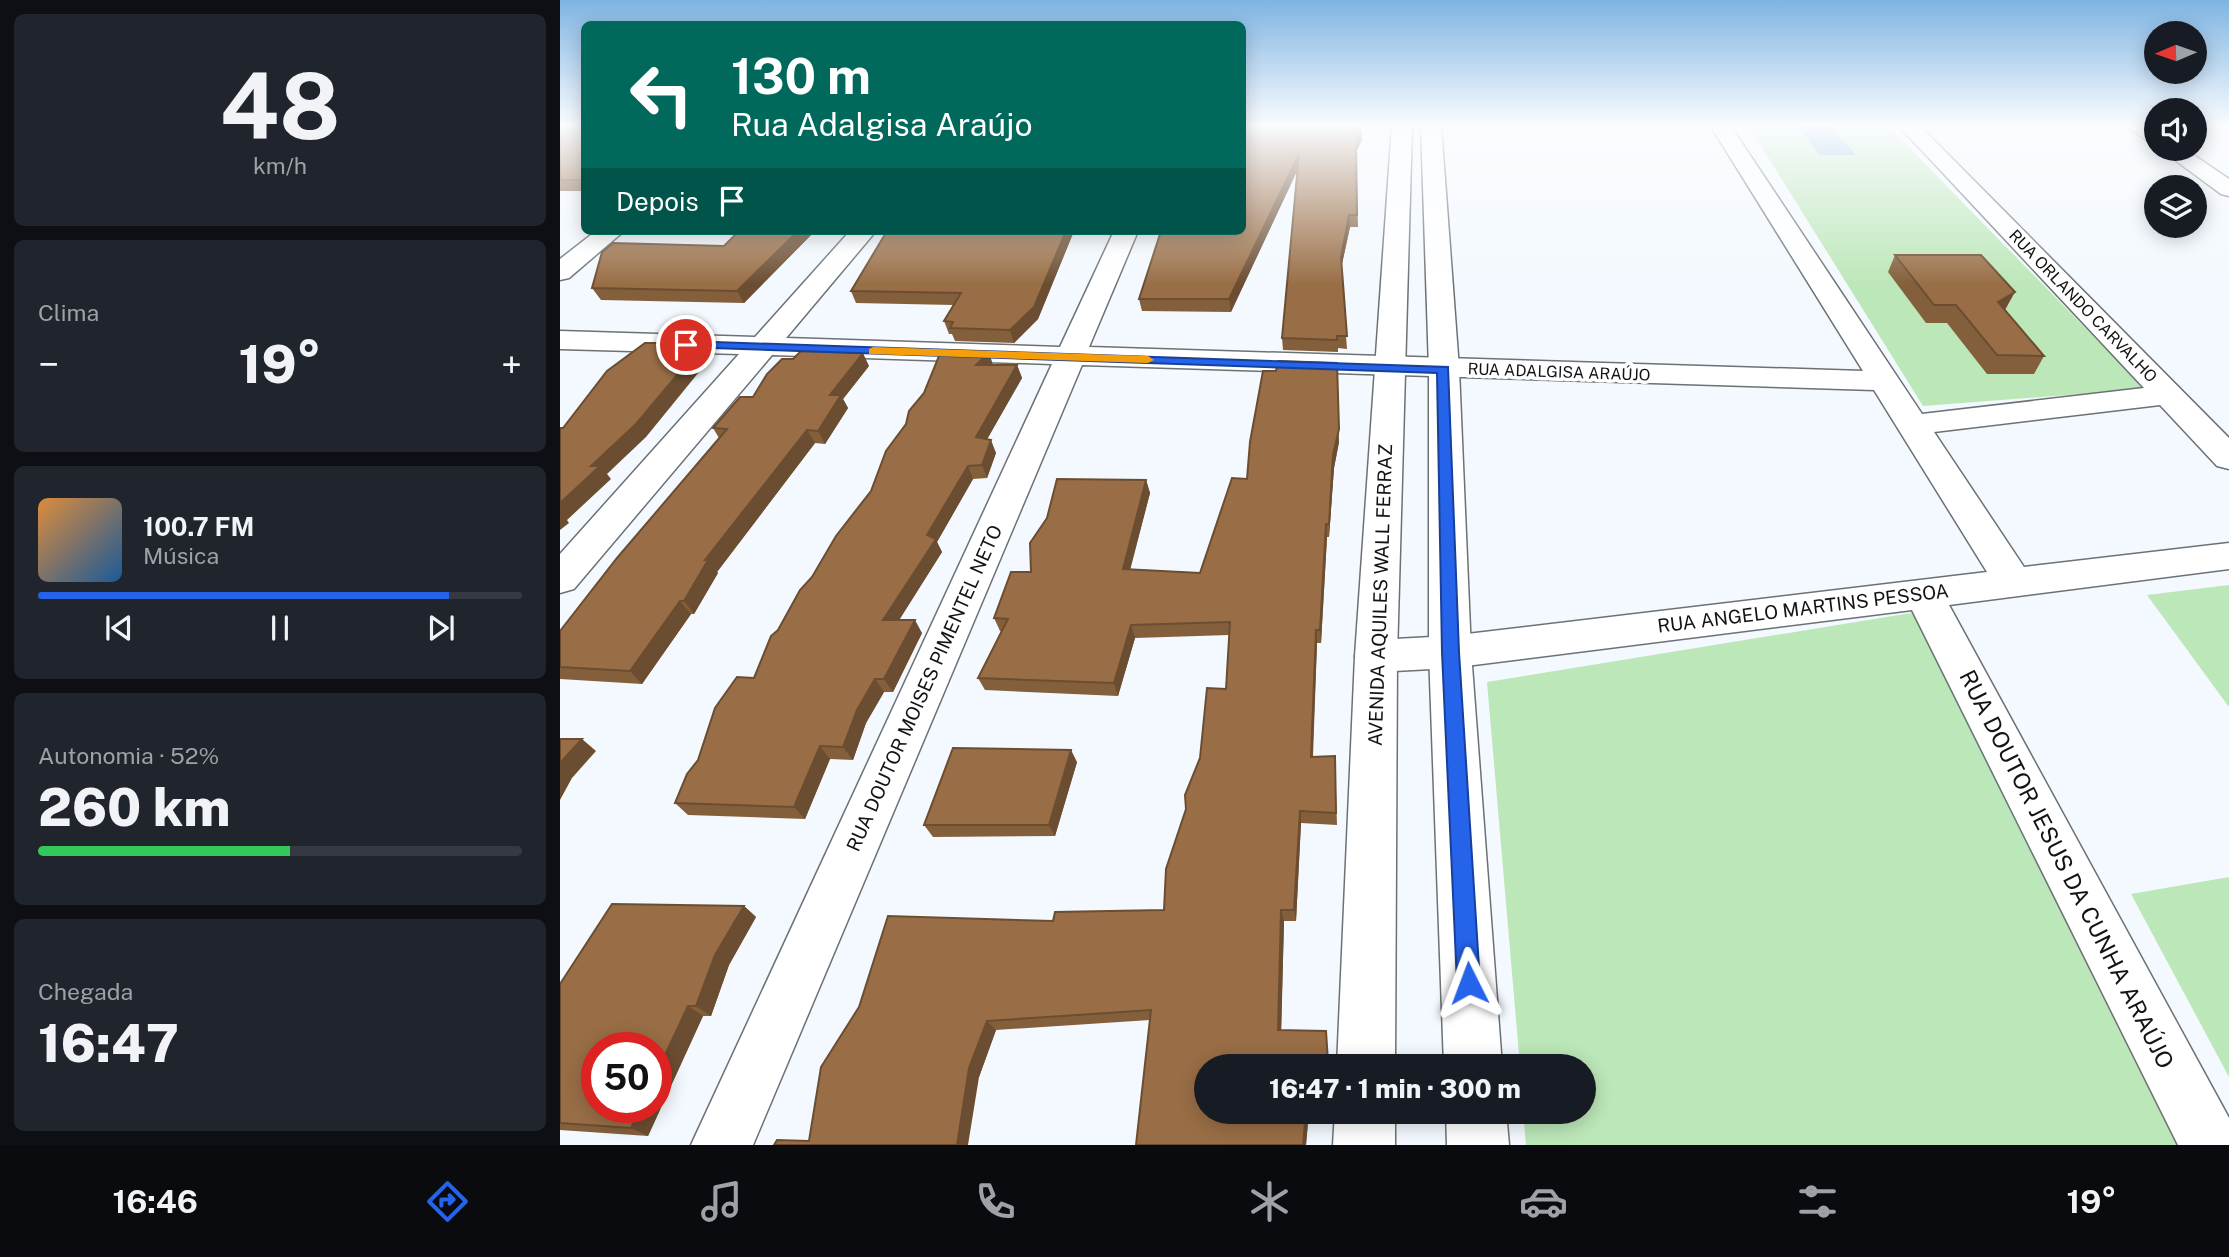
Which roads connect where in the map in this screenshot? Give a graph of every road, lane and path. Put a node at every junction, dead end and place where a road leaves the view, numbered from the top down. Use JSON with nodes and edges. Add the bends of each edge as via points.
{"nodes":[{"id":1,"x":1400,"y":178,"type":"edge"},
{"id":2,"x":1435,"y":178,"type":"edge"},
{"id":3,"x":1754,"y":178,"type":"edge"},
{"id":4,"x":1960,"y":178,"type":"edge"},
{"id":5,"x":2214,"y":178,"type":"edge"},
{"id":6,"x":2229,"y":189,"type":"edge"},
{"id":7,"x":607,"y":235,"type":"edge"},
{"id":8,"x":861,"y":235,"type":"edge"},
{"id":9,"x":1124,"y":235,"type":"edge"},
{"id":10,"x":560,"y":272,"type":"edge"},
{"id":11,"x":560,"y":340,"type":"edge"},
{"id":12,"x":762,"y":348,"type":"junction"},
{"id":13,"x":1071,"y":358,"type":"junction"},
{"id":14,"x":1391,"y":367,"type":"junction"},
{"id":15,"x":1444,"y":369,"type":"junction"},
{"id":16,"x":1885,"y":381,"type":"junction"},
{"id":17,"x":2169,"y":395,"type":"junction"},
{"id":18,"x":1910,"y":425,"type":"junction"},
{"id":19,"x":2229,"y":458,"type":"edge"},
{"id":20,"x":2229,"y":556,"type":"edge"},
{"id":21,"x":560,"y":579,"type":"edge"},
{"id":22,"x":2013,"y":581,"type":"junction"},
{"id":23,"x":1923,"y":593,"type":"junction"},
{"id":24,"x":1450,"y":652,"type":"junction"},
{"id":25,"x":1376,"y":656,"type":"junction"},
{"id":26,"x":1366,"y":1054,"type":"edge"},
{"id":27,"x":1472,"y":1054,"type":"edge"},
{"id":28,"x":1365,"y":1124,"type":"edge"},
{"id":29,"x":1477,"y":1124,"type":"edge"},
{"id":30,"x":722,"y":1145,"type":"edge"},
{"id":31,"x":1364,"y":1145,"type":"edge"},
{"id":32,"x":1478,"y":1145,"type":"edge"},
{"id":33,"x":2210,"y":1145,"type":"edge"}],
"edges":[{"from":1,"to":14,"type":"street","name":"AVENIDA AQUILES WALL FERRAZ"},
{"from":2,"to":15,"type":"street"},
{"from":3,"to":16,"type":"street"},
{"from":4,"to":17,"type":"street","name":"RUA ORLANDO CARVALHO"},
{"from":5,"to":6,"type":"street"},
{"from":7,"to":10,"type":"street"},
{"from":8,"to":12,"type":"street"},
{"from":9,"to":13,"type":"street","name":"RUA DOUTOR MOISES PIMENTEL NETO"},
{"from":11,"to":12,"type":"street","name":"RUA ADALGISA ARAÚJO"},
{"from":12,"to":13,"type":"street","name":"RUA ADALGISA ARAÚJO"},
{"from":12,"to":21,"type":"street"},
{"from":13,"to":14,"type":"street","name":"RUA ADALGISA ARAÚJO"},
{"from":13,"to":30,"type":"street","name":"RUA DOUTOR MOISES PIMENTEL NETO"},
{"from":14,"to":15,"type":"street","name":"RUA ADALGISA ARAÚJO"},
{"from":14,"to":25,"type":"street","name":"AVENIDA AQUILES WALL FERRAZ"},
{"from":15,"to":16,"type":"street","name":"RUA ADALGISA ARAÚJO"},
{"from":15,"to":24,"type":"street"},
{"from":16,"to":18,"type":"street"},
{"from":17,"to":18,"type":"street"},
{"from":17,"to":19,"type":"street","name":"RUA ORLANDO CARVALHO"},
{"from":18,"to":22,"type":"street"},
{"from":20,"to":22,"type":"street","name":"RUA ANGELO MARTINS PESSOA"},
{"from":22,"to":23,"type":"street","name":"RUA ANGELO MARTINS PESSOA"},
{"from":23,"to":24,"type":"street","name":"RUA ANGELO MARTINS PESSOA"},
{"from":23,"to":33,"type":"street","name":"RUA DOUTOR JESUS DA CUNHA ARAÚJO"},
{"from":24,"to":25,"type":"street","name":"RUA ANGELO MARTINS PESSOA"},
{"from":24,"to":27,"type":"street"},
{"from":25,"to":26,"type":"street","name":"AVENIDA AQUILES WALL FERRAZ"},
{"from":28,"to":31,"type":"street"},
{"from":29,"to":32,"type":"street"}]}
